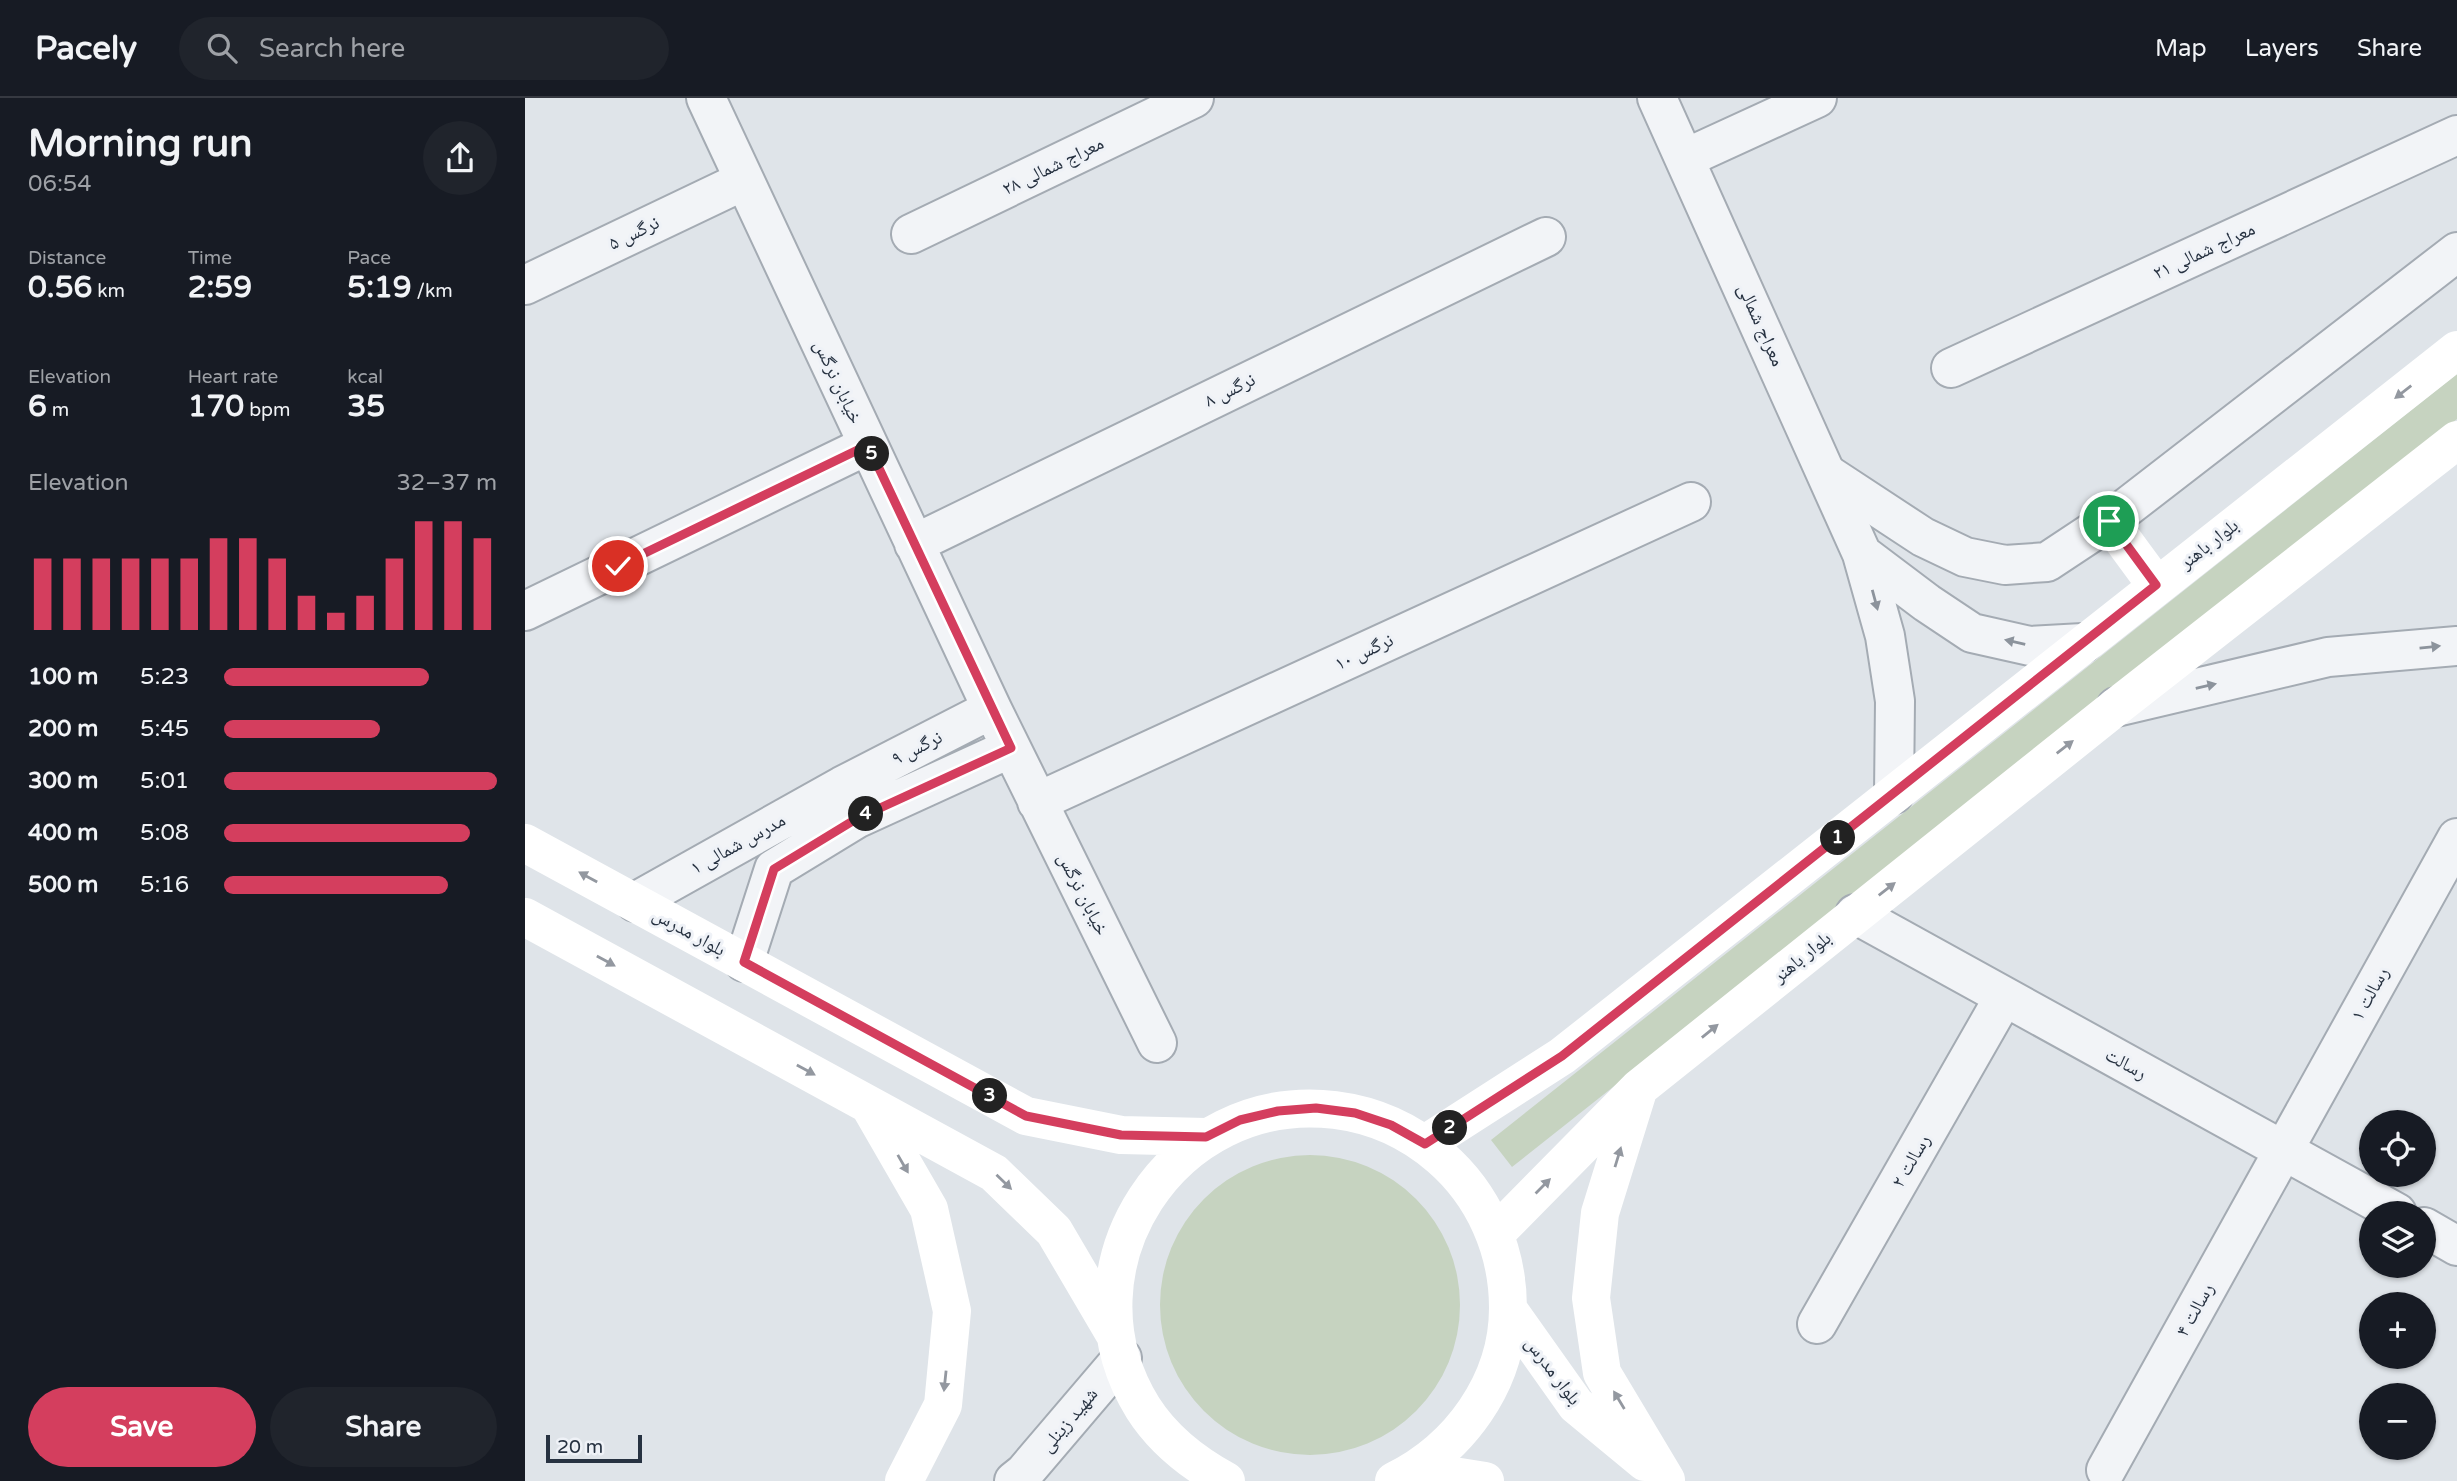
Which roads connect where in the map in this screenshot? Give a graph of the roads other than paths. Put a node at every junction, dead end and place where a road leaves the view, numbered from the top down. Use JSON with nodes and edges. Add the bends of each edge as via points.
{"nodes":[{"id":1,"x":706,"y":98,"type":"edge"},
{"id":2,"x":1194,"y":98,"type":"edge"},
{"id":3,"x":1657,"y":98,"type":"edge"},
{"id":4,"x":1817,"y":98,"type":"edge"},
{"id":5,"x":2457,"y":135,"type":"edge"},
{"id":6,"x":1686,"y":158,"type":"junction"},
{"id":7,"x":743,"y":181,"type":"junction"},
{"id":8,"x":911,"y":234,"type":"dead end"},
{"id":9,"x":1546,"y":237,"type":"dead end"},
{"id":10,"x":2457,"y":252,"type":"edge"},
{"id":11,"x":525,"y":285,"type":"edge"},
{"id":12,"x":2457,"y":350,"type":"edge"},
{"id":13,"x":1951,"y":368,"type":"dead end"},
{"id":14,"x":2457,"y":440,"type":"edge"},
{"id":15,"x":868,"y":445,"type":"junction"},
{"id":16,"x":1827,"y":474,"type":"junction"},
{"id":17,"x":1691,"y":502,"type":"dead end"},
{"id":18,"x":2109,"y":521,"type":"junction"},
{"id":19,"x":914,"y":544,"type":"junction"},
{"id":20,"x":1862,"y":554,"type":"junction"},
{"id":21,"x":2156,"y":585,"type":"junction"},
{"id":22,"x":525,"y":611,"type":"edge"},
{"id":23,"x":2083,"y":643,"type":"junction"},
{"id":24,"x":2457,"y":646,"type":"edge"},
{"id":25,"x":2116,"y":707,"type":"junction"},
{"id":26,"x":992,"y":709,"type":"junction"},
{"id":27,"x":1011,"y":748,"type":"junction"},
{"id":28,"x":1894,"y":794,"type":"junction"},
{"id":29,"x":849,"y":803,"type":"junction"},
{"id":30,"x":1037,"y":803,"type":"junction"},
{"id":31,"x":2457,"y":838,"type":"edge"},
{"id":32,"x":525,"y":843,"type":"edge"},
{"id":33,"x":635,"y":902,"type":"junction"},
{"id":34,"x":1855,"y":914,"type":"junction"},
{"id":35,"x":525,"y":917,"type":"edge"},
{"id":36,"x":744,"y":962,"type":"junction"},
{"id":37,"x":2004,"y":997,"type":"junction"},
{"id":38,"x":1157,"y":1043,"type":"dead end"},
{"id":39,"x":1639,"y":1088,"type":"junction"},
{"id":40,"x":869,"y":1105,"type":"junction"},
{"id":41,"x":1206,"y":1137,"type":"junction"},
{"id":42,"x":1425,"y":1144,"type":"junction"},
{"id":43,"x":2283,"y":1150,"type":"junction"},
{"id":44,"x":2375,"y":1201,"type":"edge"},
{"id":45,"x":1495,"y":1234,"type":"junction"},
{"id":46,"x":2436,"y":1234,"type":"edge"},
{"id":47,"x":2457,"y":1246,"type":"edge"},
{"id":48,"x":1508,"y":1309,"type":"junction"},
{"id":49,"x":1817,"y":1324,"type":"dead end"},
{"id":50,"x":1119,"y":1348,"type":"junction"},
{"id":51,"x":2106,"y":1470,"type":"dead end"},
{"id":52,"x":1405,"y":1476,"type":"edge"},
{"id":53,"x":1667,"y":1480,"type":"edge"},
{"id":54,"x":904,"y":1481,"type":"edge"},
{"id":55,"x":1014,"y":1481,"type":"edge"},
{"id":56,"x":1226,"y":1481,"type":"edge"},
{"id":57,"x":1485,"y":1481,"type":"edge"}],
"edges":[{"from":1,"to":7,"type":"street","name":"خیابان نرگس"},
{"from":2,"to":8,"type":"street","name":"معراج شمالی ۲۸"},
{"from":3,"to":6,"type":"street","name":"معراج شمالی"},
{"from":4,"to":6,"type":"street"},
{"from":5,"to":13,"type":"street","name":"معراج شمالی ۲۱"},
{"from":6,"to":16,"type":"street","name":"معراج شمالی"},
{"from":7,"to":11,"type":"street","name":"نرگس ۵"},
{"from":7,"to":15,"type":"street","name":"خیابان نرگس"},
{"from":9,"to":19,"type":"street","name":"نرگس ۸"},
{"from":10,"to":18,"type":"street"},
{"from":12,"to":21,"type":"main road","name":"بلوار باهنر","one_way":true},
{"from":14,"to":25,"type":"main road","name":"بلوار باهنر"},
{"from":15,"to":19,"type":"street","name":"خیابان نرگس"},
{"from":15,"to":22,"type":"street"},
{"from":16,"to":18,"type":"street","via":[[1923,537],[1965,557],[2005,565],[2047,562]]},
{"from":16,"to":20,"type":"street","name":"معراج شمالی"},
{"from":17,"to":30,"type":"street","name":"نرگس ۱۰"},
{"from":18,"to":21,"type":"main road"},
{"from":19,"to":26,"type":"street","name":"خیابان نرگس"},
{"from":23,"to":20,"type":"street","one_way":true,"via":[[2029,646],[1972,633]]},
{"from":20,"to":28,"type":"street","name":"معراج شمالی","one_way":true,"via":[[1885,636],[1895,701]]},
{"from":21,"to":23,"type":"main road","name":"بلوار باهنر"},
{"from":23,"to":28,"type":"main road","name":"بلوار باهنر"},
{"from":25,"to":24,"type":"street","one_way":true,"via":[[2328,657]]},
{"from":34,"to":25,"type":"main road","name":"بلوار باهنر","one_way":true},
{"from":26,"to":27,"type":"street","name":"خیابان نرگس"},
{"from":26,"to":29,"type":"street","name":"نرگس ۹"},
{"from":27,"to":29,"type":"street","name":"نرگس ۹"},
{"from":27,"to":30,"type":"street","name":"خیابان نرگس"},
{"from":28,"to":42,"type":"main road","name":"بلوار باهنر","via":[[1562,1056]]},
{"from":29,"to":33,"type":"street","name":"مدرس شمالی ۱"},
{"from":29,"to":36,"type":"street","name":"مدرس شمالی ۱","via":[[774,869]]},
{"from":30,"to":38,"type":"street","name":"خیابان نرگس"},
{"from":31,"to":43,"type":"street","name":"رسالت ۱"},
{"from":33,"to":32,"type":"main road","name":"بلوار مدرس","one_way":true},
{"from":33,"to":36,"type":"main road","name":"بلوار مدرس"},
{"from":34,"to":37,"type":"street","name":"رسالت"},
{"from":39,"to":34,"type":"main road","name":"بلوار باهنر","one_way":true},
{"from":35,"to":40,"type":"main road","one_way":true},
{"from":36,"to":41,"type":"main road","name":"بلوار مدرس","via":[[1026,1116],[1121,1135]]},
{"from":37,"to":43,"type":"street","name":"رسالت"},
{"from":37,"to":49,"type":"street","name":"رسالت ۲"},
{"from":45,"to":39,"type":"main road","name":"بلوار باهنر","one_way":true},
{"from":53,"to":39,"type":"main road","one_way":true,"via":[[1602,1373],[1591,1298],[1600,1213]]},
{"from":40,"to":50,"type":"main road","one_way":true,"via":[[994,1173],[1054,1231]]},
{"from":40,"to":54,"type":"main road","one_way":true,"via":[[929,1209],[952,1311],[943,1405]]},
{"from":41,"to":42,"type":"main road","via":[[1240,1120],[1316,1108],[1355,1113],[1391,1125]]},
{"from":41,"to":50,"type":"main road","via":[[1175,1161],[1130,1224],[1118,1261],[1114,1299]]},
{"from":42,"to":45,"type":"main road","via":[[1454,1169],[1478,1199]]},
{"from":43,"to":44,"type":"street","name":"رسالت"},
{"from":43,"to":51,"type":"street","name":"رسالت ۴"},
{"from":45,"to":48,"type":"main road","via":[[1505,1271]]},
{"from":46,"to":47,"type":"street"},
{"from":48,"to":52,"type":"main road","via":[[1503,1348],[1491,1384],[1472,1418],[1446,1447]]},
{"from":48,"to":53,"type":"main road","name":"بلوار مدرس","via":[[1576,1405]]},
{"from":50,"to":55,"type":"street","name":"شهید زینلی"},
{"from":50,"to":56,"type":"main road","via":[[1143,1408],[1167,1439],[1196,1464]]},
{"from":52,"to":57,"type":"main road"}]}
